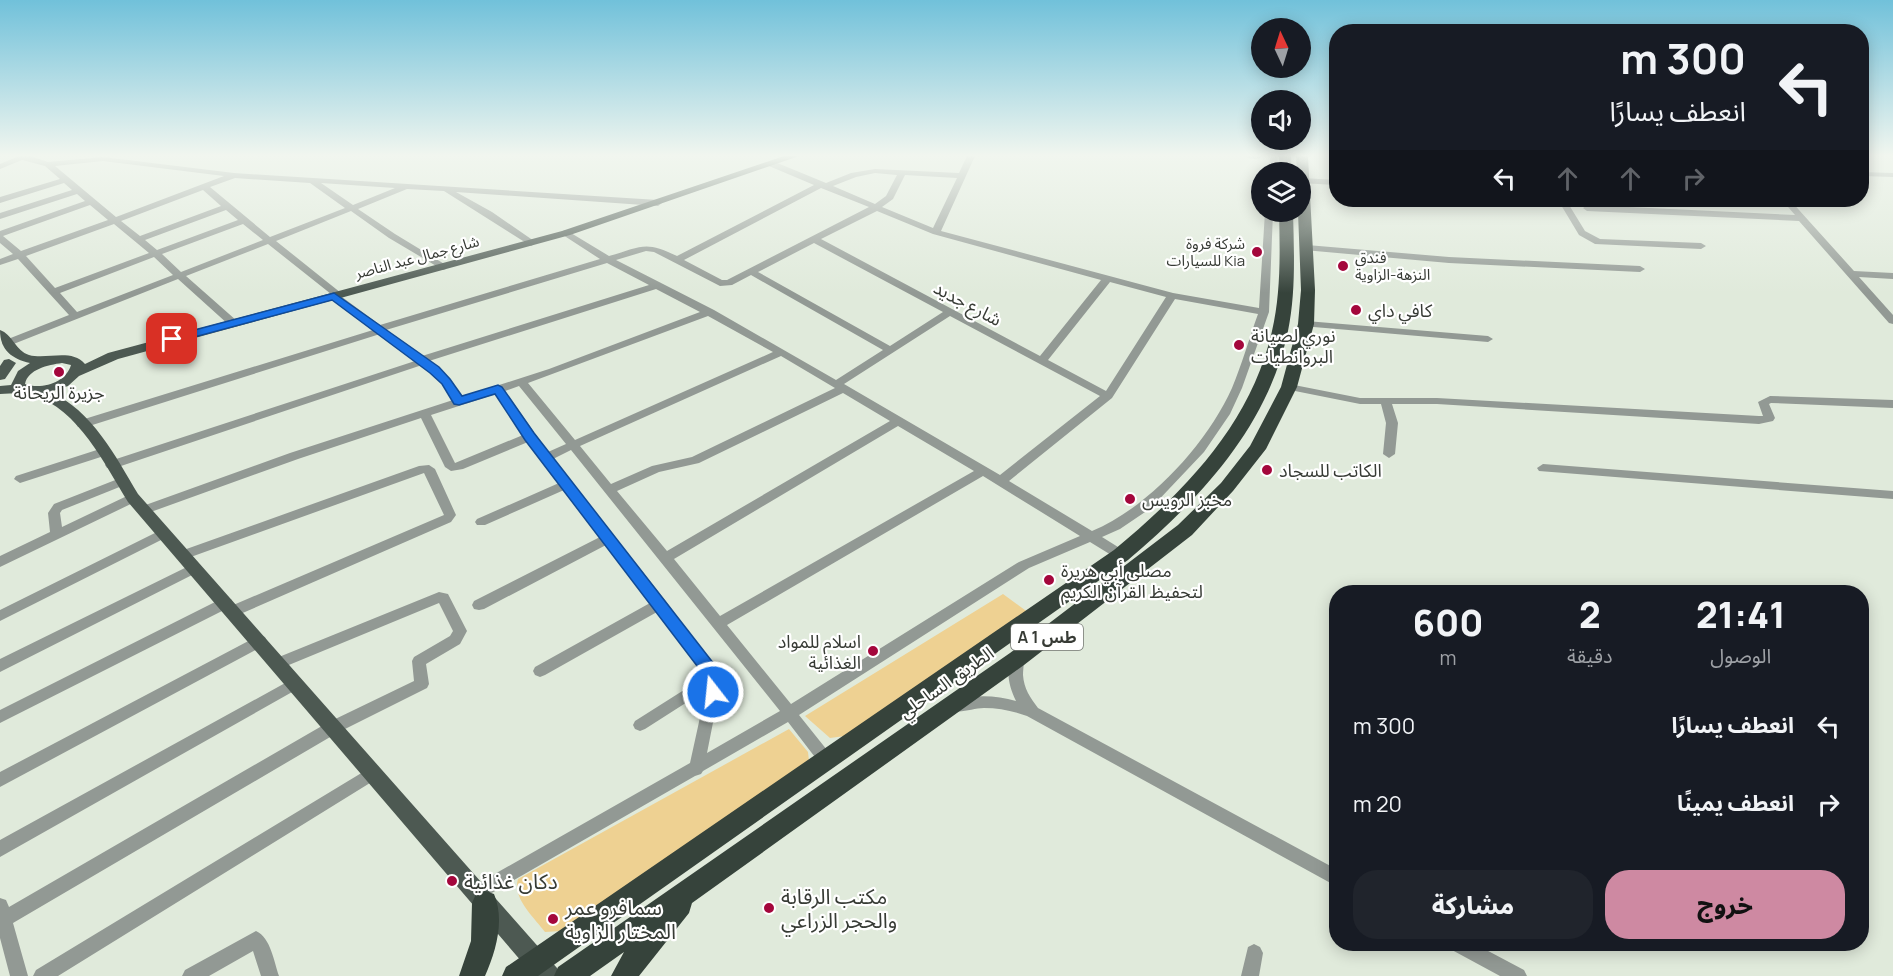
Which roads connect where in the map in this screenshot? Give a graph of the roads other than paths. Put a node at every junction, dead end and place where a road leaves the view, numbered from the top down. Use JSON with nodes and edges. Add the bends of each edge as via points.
{"nodes":[{"id":1,"x":45,"y":202,"type":"edge"},
{"id":2,"x":91,"y":202,"type":"joint"},
{"id":3,"x":165,"y":202,"type":"edge"},
{"id":4,"x":221,"y":202,"type":"edge"},
{"id":5,"x":344,"y":202,"type":"edge"},
{"id":6,"x":367,"y":202,"type":"edge"},
{"id":7,"x":467,"y":202,"type":"edge"},
{"id":8,"x":589,"y":202,"type":"edge"},
{"id":9,"x":622,"y":202,"type":"edge"},
{"id":10,"x":662,"y":202,"type":"edge"},
{"id":11,"x":792,"y":202,"type":"edge"},
{"id":12,"x":859,"y":202,"type":"edge"},
{"id":13,"x":883,"y":202,"type":"edge"},
{"id":14,"x":951,"y":202,"type":"edge"},
{"id":15,"x":658,"y":203,"type":"junction"},
{"id":16,"x":227,"y":207,"type":"junction"},
{"id":17,"x":352,"y":207,"type":"junction"},
{"id":18,"x":1566,"y":207,"type":"edge"},
{"id":19,"x":1793,"y":207,"type":"edge"},
{"id":20,"x":875,"y":208,"type":"junction"},
{"id":21,"x":1587,"y":208,"type":"dead end"},
{"id":22,"x":632,"y":212,"type":"junction"},
{"id":23,"x":0,"y":216,"type":"edge"},
{"id":24,"x":1803,"y":218,"type":"junction"},
{"id":25,"x":115,"y":220,"type":"junction"},
{"id":26,"x":245,"y":220,"type":"junction"},
{"id":27,"x":1268,"y":222,"type":"edge"},
{"id":28,"x":1286,"y":222,"type":"edge"},
{"id":29,"x":1303,"y":222,"type":"edge"},
{"id":30,"x":936,"y":232,"type":"junction"},
{"id":31,"x":566,"y":233,"type":"junction"},
{"id":32,"x":0,"y":236,"type":"edge"},
{"id":33,"x":140,"y":239,"type":"junction"},
{"id":34,"x":813,"y":239,"type":"junction"},
{"id":35,"x":271,"y":240,"type":"junction"},
{"id":36,"x":531,"y":243,"type":"junction"},
{"id":37,"x":1701,"y":246,"type":"dead end"},
{"id":38,"x":1307,"y":248,"type":"junction"},
{"id":39,"x":156,"y":254,"type":"junction"},
{"id":40,"x":20,"y":255,"type":"junction"},
{"id":41,"x":607,"y":259,"type":"junction"},
{"id":42,"x":677,"y":260,"type":"junction"},
{"id":43,"x":0,"y":262,"type":"edge"},
{"id":44,"x":443,"y":267,"type":"junction"},
{"id":45,"x":1640,"y":269,"type":"dead end"},
{"id":46,"x":752,"y":272,"type":"junction"},
{"id":47,"x":1852,"y":274,"type":"junction"},
{"id":48,"x":180,"y":276,"type":"junction"},
{"id":49,"x":1893,"y":276,"type":"edge"},
{"id":50,"x":1107,"y":279,"type":"junction"},
{"id":51,"x":658,"y":285,"type":"junction"},
{"id":52,"x":53,"y":292,"type":"junction"},
{"id":53,"x":336,"y":296,"type":"junction"},
{"id":54,"x":1172,"y":296,"type":"junction"},
{"id":55,"x":710,"y":312,"type":"junction"},
{"id":56,"x":950,"y":312,"type":"junction"},
{"id":57,"x":1264,"y":312,"type":"junction"},
{"id":58,"x":76,"y":317,"type":"junction"},
{"id":59,"x":1893,"y":321,"type":"edge"},
{"id":60,"x":232,"y":323,"type":"junction"},
{"id":61,"x":1306,"y":324,"type":"junction"},
{"id":62,"x":379,"y":330,"type":"junction"},
{"id":63,"x":1488,"y":339,"type":"dead end"},
{"id":64,"x":2,"y":342,"type":"edge"},
{"id":65,"x":890,"y":350,"type":"junction"},
{"id":66,"x":781,"y":352,"type":"junction"},
{"id":67,"x":112,"y":356,"type":"junction"},
{"id":68,"x":69,"y":359,"type":"junction"},
{"id":69,"x":54,"y":360,"type":"junction"},
{"id":70,"x":1042,"y":360,"type":"junction"},
{"id":71,"x":421,"y":361,"type":"junction"},
{"id":72,"x":9,"y":363,"type":"junction"},
{"id":73,"x":74,"y":375,"type":"junction"},
{"id":74,"x":0,"y":376,"type":"edge"},
{"id":75,"x":522,"y":382,"type":"junction"},
{"id":76,"x":0,"y":384,"type":"edge"},
{"id":77,"x":24,"y":384,"type":"junction"},
{"id":78,"x":839,"y":387,"type":"junction"},
{"id":79,"x":1290,"y":387,"type":"junction"},
{"id":80,"x":498,"y":389,"type":"junction"},
{"id":81,"x":0,"y":390,"type":"edge"},
{"id":82,"x":1108,"y":396,"type":"junction"},
{"id":83,"x":459,"y":401,"type":"junction"},
{"id":84,"x":1386,"y":402,"type":"junction"},
{"id":85,"x":1893,"y":404,"type":"edge"},
{"id":86,"x":67,"y":406,"type":"junction"},
{"id":87,"x":424,"y":412,"type":"junction"},
{"id":88,"x":898,"y":421,"type":"junction"},
{"id":89,"x":82,"y":424,"type":"junction"},
{"id":90,"x":530,"y":436,"type":"junction"},
{"id":91,"x":572,"y":445,"type":"junction"},
{"id":92,"x":1389,"y":454,"type":"dead end"},
{"id":93,"x":546,"y":457,"type":"junction"},
{"id":94,"x":107,"y":458,"type":"junction"},
{"id":95,"x":1543,"y":468,"type":"dead end"},
{"id":96,"x":983,"y":471,"type":"junction"},
{"id":97,"x":20,"y":479,"type":"dead end"},
{"id":98,"x":123,"y":481,"type":"junction"},
{"id":99,"x":1002,"y":481,"type":"junction"},
{"id":100,"x":567,"y":484,"type":"junction"},
{"id":101,"x":608,"y":490,"type":"junction"},
{"id":102,"x":1893,"y":495,"type":"edge"},
{"id":103,"x":139,"y":504,"type":"junction"},
{"id":104,"x":481,"y":522,"type":"dead end"},
{"id":105,"x":165,"y":533,"type":"junction"},
{"id":106,"x":57,"y":534,"type":"junction"},
{"id":107,"x":1093,"y":537,"type":"junction"},
{"id":108,"x":608,"y":539,"type":"junction"},
{"id":109,"x":1121,"y":555,"type":"junction"},
{"id":110,"x":664,"y":558,"type":"junction"},
{"id":111,"x":0,"y":562,"type":"edge"},
{"id":112,"x":189,"y":562,"type":"junction"},
{"id":113,"x":660,"y":604,"type":"junction"},
{"id":114,"x":479,"y":605,"type":"dead end"},
{"id":115,"x":229,"y":607,"type":"junction"},
{"id":116,"x":0,"y":616,"type":"edge"},
{"id":117,"x":719,"y":622,"type":"junction"},
{"id":118,"x":260,"y":641,"type":"junction"},
{"id":119,"x":1017,"y":659,"type":"junction"},
{"id":120,"x":279,"y":663,"type":"junction"},
{"id":121,"x":0,"y":666,"type":"edge"},
{"id":122,"x":540,"y":671,"type":"dead end"},
{"id":123,"x":715,"y":677,"type":"junction"},
{"id":124,"x":296,"y":683,"type":"junction"},
{"id":125,"x":952,"y":706,"type":"junction"},
{"id":126,"x":1032,"y":712,"type":"junction"},
{"id":127,"x":790,"y":713,"type":"junction"},
{"id":128,"x":0,"y":717,"type":"edge"},
{"id":129,"x":640,"y":725,"type":"dead end"},
{"id":130,"x":332,"y":728,"type":"junction"},
{"id":131,"x":826,"y":760,"type":"junction"},
{"id":132,"x":696,"y":769,"type":"junction"},
{"id":133,"x":373,"y":772,"type":"junction"},
{"id":134,"x":0,"y":780,"type":"edge"},
{"id":135,"x":0,"y":849,"type":"edge"},
{"id":136,"x":1329,"y":874,"type":"edge"},
{"id":137,"x":695,"y":886,"type":"junction"},
{"id":138,"x":480,"y":899,"type":"junction"},
{"id":139,"x":1,"y":915,"type":"edge"},
{"id":140,"x":1471,"y":951,"type":"edge"},
{"id":141,"x":1254,"y":953,"type":"dead end"},
{"id":142,"x":543,"y":969,"type":"edge"},
{"id":143,"x":469,"y":972,"type":"edge"},
{"id":144,"x":19,"y":976,"type":"edge"},
{"id":145,"x":42,"y":976,"type":"edge"},
{"id":146,"x":192,"y":976,"type":"edge"},
{"id":147,"x":270,"y":976,"type":"edge"},
{"id":148,"x":515,"y":976,"type":"edge"},
{"id":149,"x":567,"y":976,"type":"edge"},
{"id":150,"x":624,"y":976,"type":"edge"},
{"id":151,"x":1250,"y":976,"type":"edge"},
{"id":152,"x":1518,"y":976,"type":"edge"}],
"edges":[{"from":1,"to":23,"type":"street"},
{"from":2,"to":25,"type":"street"},
{"from":2,"to":32,"type":"street"},
{"from":3,"to":25,"type":"street"},
{"from":4,"to":16,"type":"street"},
{"from":5,"to":17,"type":"street"},
{"from":6,"to":17,"type":"street"},
{"from":7,"to":36,"type":"street"},
{"from":8,"to":22,"type":"street"},
{"from":9,"to":15,"type":"street"},
{"from":10,"to":15,"type":"main road","name":"شارع جمال عبد الناصر"},
{"from":11,"to":42,"type":"street"},
{"from":12,"to":20,"type":"street"},
{"from":13,"to":20,"type":"street"},
{"from":14,"to":30,"type":"street"},
{"from":15,"to":22,"type":"main road","name":"شارع جمال عبد الناصر"},
{"from":16,"to":26,"type":"street"},
{"from":16,"to":33,"type":"street"},
{"from":17,"to":35,"type":"street"},
{"from":17,"to":44,"type":"street"},
{"from":18,"to":37,"type":"street","via":[[1582,233],[1593,241]]},
{"from":19,"to":24,"type":"street"},
{"from":20,"to":30,"type":"street"},
{"from":20,"to":34,"type":"street"},
{"from":21,"to":24,"type":"street"},
{"from":22,"to":31,"type":"main road","name":"شارع جمال عبد الناصر"},
{"from":24,"to":47,"type":"street"},
{"from":25,"to":33,"type":"street"},
{"from":25,"to":40,"type":"street"},
{"from":26,"to":35,"type":"street"},
{"from":26,"to":39,"type":"street"},
{"from":27,"to":57,"type":"street"},
{"from":28,"to":109,"type":"highway","name":"الطريق الساحلي","number":"A 1 طس","via":[[1281,323],[1273,357],[1254,404],[1240,430],[1198,485]]},
{"from":29,"to":38,"type":"highway","name":"الطريق الساحلي","number":"A 1 طس"},
{"from":30,"to":50,"type":"street"},
{"from":31,"to":36,"type":"main road","name":"شارع جمال عبد الناصر"},
{"from":31,"to":41,"type":"street"},
{"from":32,"to":40,"type":"street"},
{"from":33,"to":39,"type":"street"},
{"from":34,"to":46,"type":"street"},
{"from":34,"to":56,"type":"street","name":"شارع جديد"},
{"from":35,"to":48,"type":"street"},
{"from":35,"to":53,"type":"street"},
{"from":36,"to":44,"type":"main road","name":"شارع جمال عبد الناصر"},
{"from":38,"to":45,"type":"street","via":[[1449,260]]},
{"from":38,"to":61,"type":"highway","name":"الطريق الساحلي","number":"A 1 طس"},
{"from":39,"to":48,"type":"street"},
{"from":39,"to":52,"type":"street"},
{"from":40,"to":43,"type":"street"},
{"from":40,"to":52,"type":"street"},
{"from":41,"to":42,"type":"street","via":[[650,248]]},
{"from":41,"to":51,"type":"street"},
{"from":41,"to":62,"type":"street"},
{"from":42,"to":46,"type":"street","via":[[723,284]]},
{"from":44,"to":53,"type":"main road","name":"شارع جمال عبد الناصر"},
{"from":46,"to":65,"type":"street"},
{"from":47,"to":49,"type":"street"},
{"from":47,"to":59,"type":"street"},
{"from":48,"to":58,"type":"street"},
{"from":48,"to":60,"type":"street"},
{"from":50,"to":54,"type":"street"},
{"from":50,"to":70,"type":"street"},
{"from":51,"to":55,"type":"street"},
{"from":51,"to":71,"type":"street"},
{"from":52,"to":58,"type":"street"},
{"from":53,"to":60,"type":"main road","name":"شارع جمال عبد الناصر"},
{"from":53,"to":62,"type":"street"},
{"from":54,"to":57,"type":"street"},
{"from":54,"to":82,"type":"street"},
{"from":55,"to":66,"type":"street"},
{"from":55,"to":75,"type":"street"},
{"from":56,"to":65,"type":"street"},
{"from":56,"to":70,"type":"street","name":"شارع جديد"},
{"from":57,"to":107,"type":"street","via":[[1237,388],[1200,449],[1134,515]]},
{"from":58,"to":64,"type":"street"},
{"from":60,"to":67,"type":"main road","name":"شارع جمال عبد الناصر"},
{"from":61,"to":63,"type":"street"},
{"from":61,"to":79,"type":"highway","name":"الطريق الساحلي","number":"A 1 طس"},
{"from":62,"to":71,"type":"street"},
{"from":62,"to":89,"type":"street"},
{"from":64,"to":69,"type":"main road","via":[[19,356]]},
{"from":64,"to":72,"type":"main road"},
{"from":65,"to":78,"type":"street"},
{"from":66,"to":78,"type":"street"},
{"from":66,"to":91,"type":"street"},
{"from":67,"to":68,"type":"main road","name":"شارع جمال عبد الناصر"},
{"from":67,"to":73,"type":"main road","name":"شارع جمال عبد الناصر"},
{"from":68,"to":69,"type":"main road","name":"شارع جمال عبد الناصر"},
{"from":68,"to":73,"type":"main road","via":[[78,364]]},
{"from":69,"to":77,"type":"main road","via":[[32,368]]},
{"from":70,"to":82,"type":"street","name":"شارع جديد"},
{"from":71,"to":83,"type":"street","via":[[443,378]]},
{"from":71,"to":94,"type":"street"},
{"from":72,"to":74,"type":"main road"},
{"from":72,"to":77,"type":"main road"},
{"from":73,"to":77,"type":"main road","name":"شارع جمال عبد الناصر","via":[[55,386]]},
{"from":73,"to":86,"type":"main road","via":[[66,392]]},
{"from":75,"to":80,"type":"street"},
{"from":75,"to":91,"type":"street"},
{"from":76,"to":77,"type":"main road"},
{"from":77,"to":81,"type":"main road"},
{"from":77,"to":86,"type":"main road"},
{"from":78,"to":88,"type":"street"},
{"from":78,"to":101,"type":"street","via":[[695,460],[656,469]]},
{"from":79,"to":84,"type":"street","via":[[1346,399]]},
{"from":79,"to":119,"type":"highway","name":"الطريق الساحلي","number":"A 1 طس","via":[[1257,449],[1185,530]]},
{"from":80,"to":83,"type":"street"},
{"from":80,"to":90,"type":"street"},
{"from":82,"to":99,"type":"street"},
{"from":83,"to":87,"type":"street"},
{"from":84,"to":85,"type":"street","via":[[1437,401],[1759,420],[1769,418],[1763,402],[1770,399]]},
{"from":84,"to":92,"type":"street","via":[[1392,423]]},
{"from":86,"to":89,"type":"main road"},
{"from":87,"to":90,"type":"street","via":[[451,467]]},
{"from":87,"to":103,"type":"street"},
{"from":88,"to":96,"type":"street"},
{"from":88,"to":110,"type":"street"},
{"from":89,"to":94,"type":"main road"},
{"from":90,"to":93,"type":"street"},
{"from":91,"to":93,"type":"street"},
{"from":91,"to":101,"type":"street"},
{"from":93,"to":100,"type":"street"},
{"from":94,"to":97,"type":"street"},
{"from":94,"to":98,"type":"main road"},
{"from":95,"to":102,"type":"street"},
{"from":96,"to":99,"type":"street"},
{"from":96,"to":117,"type":"street"},
{"from":98,"to":103,"type":"main road"},
{"from":98,"to":106,"type":"street","via":[[58,507],[54,513]]},
{"from":99,"to":107,"type":"street"},
{"from":100,"to":104,"type":"street"},
{"from":100,"to":108,"type":"street"},
{"from":101,"to":110,"type":"street"},
{"from":103,"to":105,"type":"main road"},
{"from":103,"to":106,"type":"street"},
{"from":105,"to":112,"type":"main road"},
{"from":105,"to":116,"type":"street"},
{"from":106,"to":111,"type":"street"},
{"from":107,"to":109,"type":"street"},
{"from":107,"to":127,"type":"street","via":[[1024,565]]},
{"from":108,"to":113,"type":"street"},
{"from":108,"to":114,"type":"street"},
{"from":109,"to":131,"type":"highway","name":"الطريق الساحلي","number":"A 1 طس"},
{"from":110,"to":117,"type":"street"},
{"from":112,"to":115,"type":"main road"},
{"from":112,"to":115,"type":"street","via":[[429,469],[450,515],[447,519]]},
{"from":112,"to":121,"type":"street"},
{"from":113,"to":122,"type":"street"},
{"from":113,"to":123,"type":"street"},
{"from":115,"to":118,"type":"main road"},
{"from":115,"to":128,"type":"street"},
{"from":117,"to":127,"type":"street"},
{"from":118,"to":120,"type":"main road"},
{"from":118,"to":134,"type":"street"},
{"from":119,"to":125,"type":"highway","name":"الطريق الساحلي","number":"A 1 طس"},
{"from":119,"to":126,"type":"street","via":[[1018,693]]},
{"from":120,"to":124,"type":"main road"},
{"from":120,"to":130,"type":"street","via":[[443,598],[460,634],[419,661],[423,683]]},
{"from":123,"to":129,"type":"street"},
{"from":123,"to":132,"type":"street"},
{"from":124,"to":130,"type":"main road"},
{"from":124,"to":135,"type":"street"},
{"from":125,"to":126,"type":"street","via":[[999,702]]},
{"from":125,"to":137,"type":"highway","name":"الطريق الساحلي","number":"A 1 طس"},
{"from":126,"to":136,"type":"street"},
{"from":127,"to":131,"type":"street"},
{"from":127,"to":132,"type":"street"},
{"from":130,"to":133,"type":"main road"},
{"from":130,"to":139,"type":"street"},
{"from":131,"to":142,"type":"highway","name":"الطريق الساحلي","number":"A 1 طس"},
{"from":132,"to":138,"type":"street"},
{"from":133,"to":138,"type":"main road"},
{"from":133,"to":145,"type":"street"},
{"from":137,"to":149,"type":"highway","name":"الطريق الساحلي","number":"A 1 طس"},
{"from":137,"to":150,"type":"highway"},
{"from":138,"to":142,"type":"main road"},
{"from":138,"to":143,"type":"highway","via":[[486,931]]},
{"from":139,"to":144,"type":"street"},
{"from":140,"to":152,"type":"street"},
{"from":141,"to":151,"type":"street"},
{"from":142,"to":148,"type":"highway","name":"الطريق الساحلي","number":"A 1 طس"},
{"from":146,"to":147,"type":"street","via":[[256,940]]}]}
